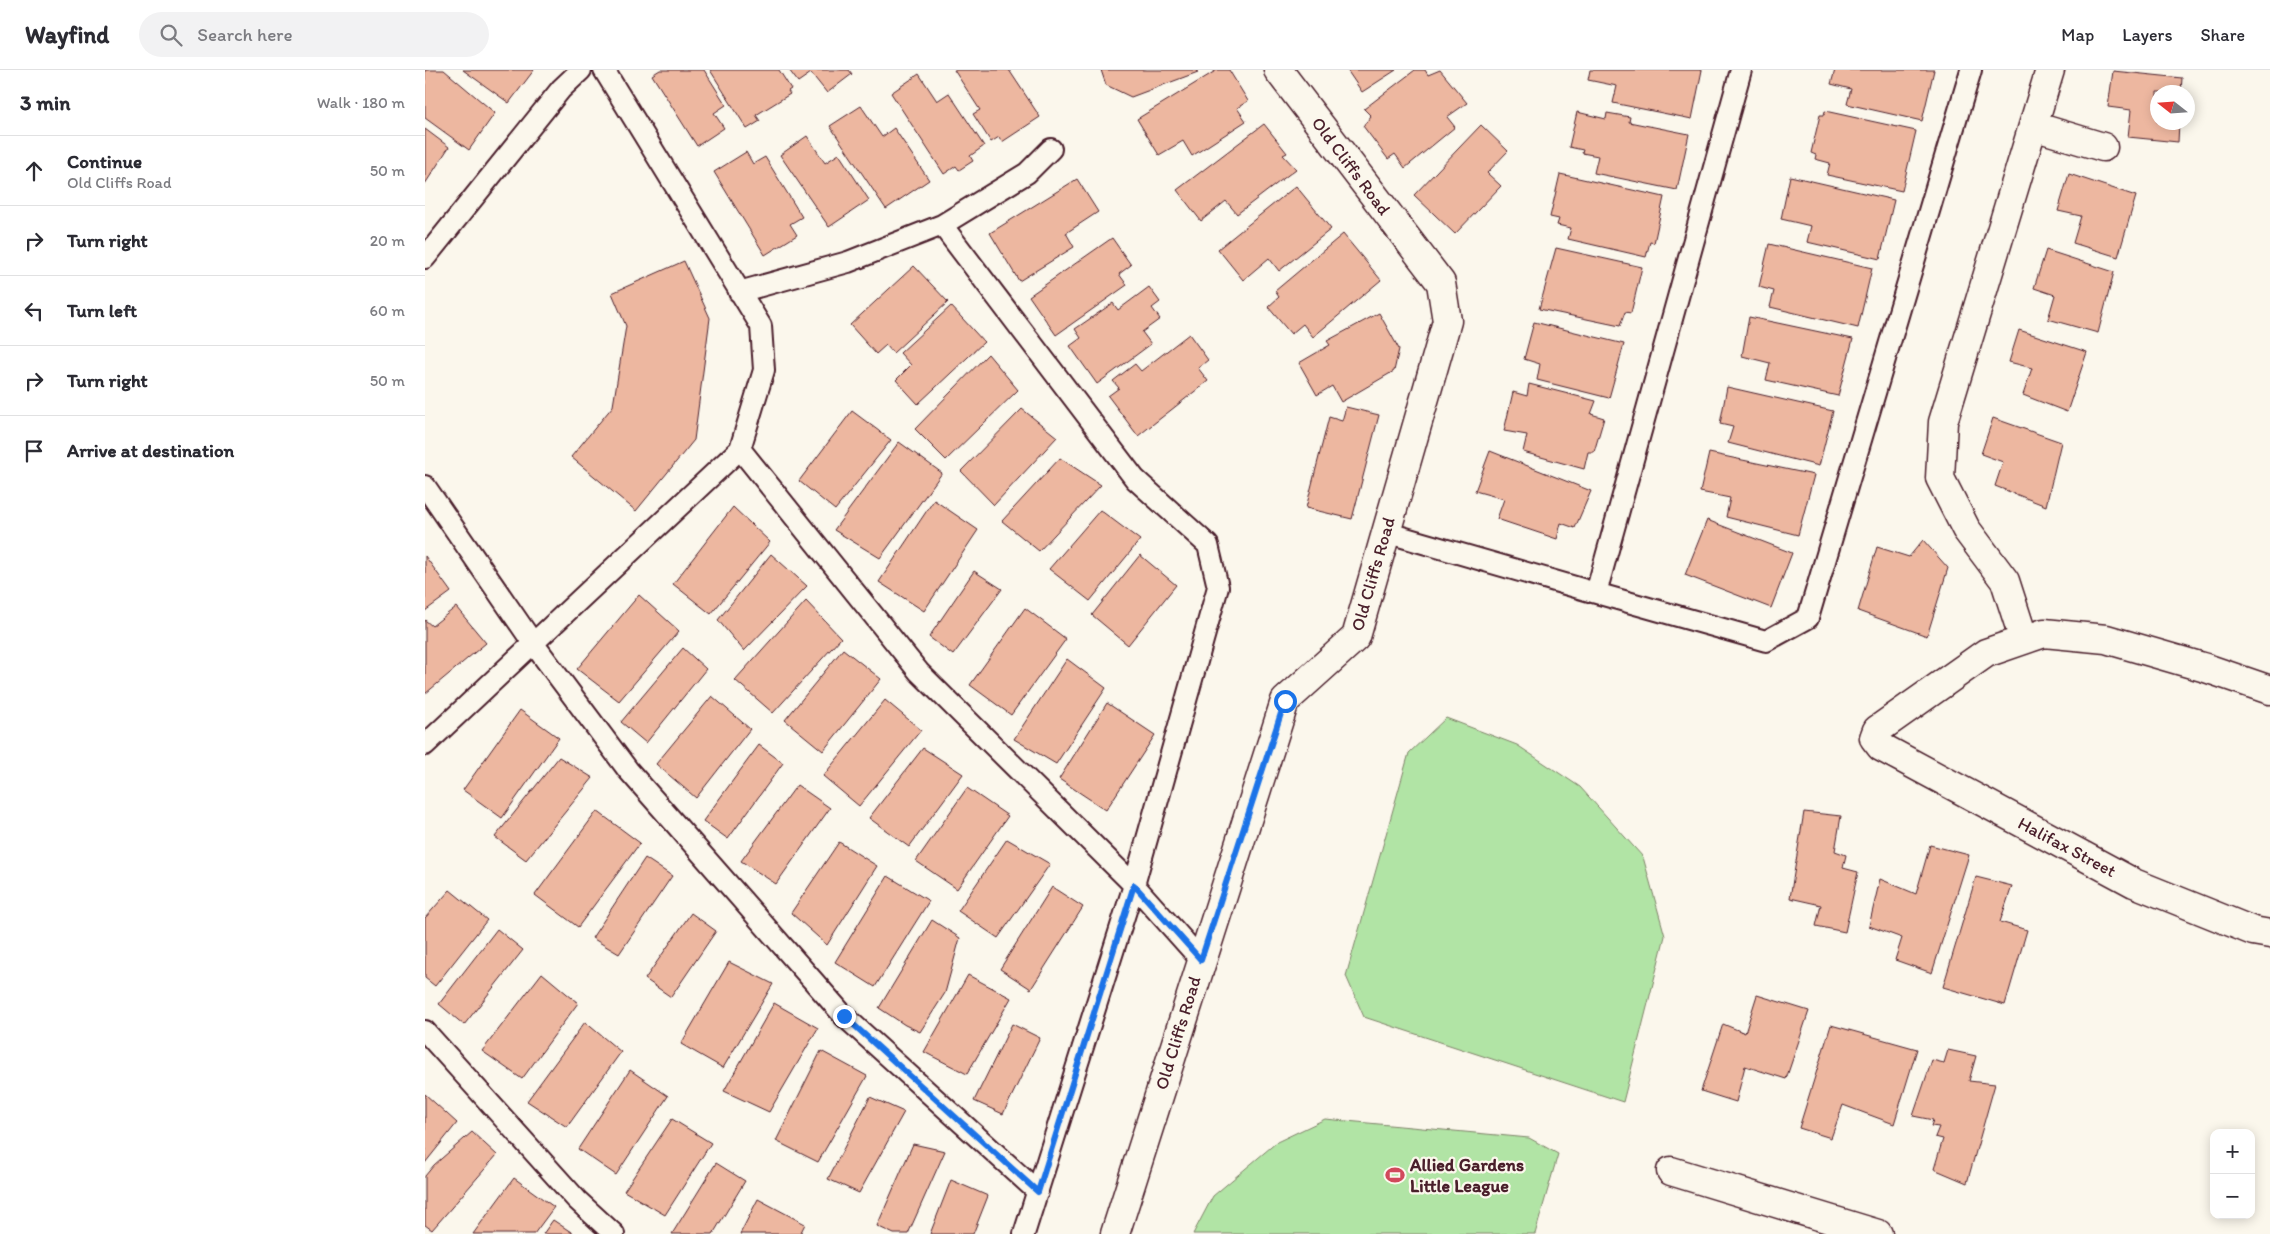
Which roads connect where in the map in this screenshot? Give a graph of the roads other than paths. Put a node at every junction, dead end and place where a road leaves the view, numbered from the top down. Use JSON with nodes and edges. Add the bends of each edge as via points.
{"nodes":[{"id":1,"x":581,"y":70,"type":"edge"},
{"id":2,"x":604,"y":70,"type":"edge"},
{"id":3,"x":1278,"y":70,"type":"edge"},
{"id":4,"x":1741,"y":70,"type":"edge"},
{"id":5,"x":1971,"y":70,"type":"edge"},
{"id":6,"x":2050,"y":70,"type":"edge"},
{"id":7,"x":2033,"y":126,"type":"junction"},
{"id":8,"x":2103,"y":147,"type":"dead end"},
{"id":9,"x":1051,"y":149,"type":"dead end"},
{"id":10,"x":942,"y":225,"type":"junction"},
{"id":11,"x":425,"y":258,"type":"edge"},
{"id":12,"x":739,"y":292,"type":"junction"},
{"id":13,"x":740,"y":449,"type":"junction"},
{"id":14,"x":425,"y":486,"type":"edge"},
{"id":15,"x":1385,"y":532,"type":"junction"},
{"id":16,"x":1596,"y":593,"type":"junction"},
{"id":17,"x":2024,"y":640,"type":"junction"},
{"id":18,"x":533,"y":643,"type":"junction"},
{"id":19,"x":2270,"y":690,"type":"edge"},
{"id":20,"x":425,"y":745,"type":"edge"},
{"id":21,"x":1134,"y":885,"type":"junction"},
{"id":22,"x":2270,"y":934,"type":"edge"},
{"id":23,"x":1201,"y":960,"type":"junction"},
{"id":24,"x":425,"y":1031,"type":"edge"},
{"id":25,"x":1671,"y":1171,"type":"dead end"},
{"id":26,"x":1038,"y":1192,"type":"junction"},
{"id":27,"x":614,"y":1234,"type":"edge"},
{"id":28,"x":1025,"y":1234,"type":"edge"},
{"id":29,"x":1115,"y":1234,"type":"edge"},
{"id":30,"x":1878,"y":1234,"type":"edge"}],
"edges":[{"from":1,"to":11,"type":"lane","via":[[561,89]]},
{"from":2,"to":12,"type":"lane"},
{"from":3,"to":15,"type":"street","name":"Old Cliffs Road","via":[[1441,283],[1447,321]]},
{"from":4,"to":16,"type":"lane"},
{"from":5,"to":16,"type":"lane","via":[[1808,618],[1766,641]]},
{"from":6,"to":7,"type":"street"},
{"from":7,"to":8,"type":"street"},
{"from":7,"to":17,"type":"street","via":[[1943,422],[1940,478],[1966,528],[2005,581]]},
{"from":9,"to":10,"type":"lane","via":[[1027,173]]},
{"from":10,"to":12,"type":"lane","via":[[848,262]]},
{"from":10,"to":21,"type":"lane","via":[[1135,479],[1208,545],[1218,587]]},
{"from":12,"to":13,"type":"lane","via":[[761,326],[764,370]]},
{"from":13,"to":18,"type":"lane"},
{"from":13,"to":21,"type":"lane","via":[[919,672]]},
{"from":14,"to":18,"type":"lane"},
{"from":15,"to":16,"type":"lane"},
{"from":15,"to":23,"type":"street","name":"Old Cliffs Road","via":[[1356,637],[1285,701]]},
{"from":17,"to":19,"type":"street","via":[[2044,633],[2106,639]]},
{"from":17,"to":22,"type":"street","name":"Halifax Street","via":[[1986,653],[1877,730],[1874,738],[1881,747],[2134,882],[2253,931]]},
{"from":18,"to":20,"type":"lane"},
{"from":18,"to":26,"type":"lane","via":[[628,770],[844,1016]]},
{"from":21,"to":23,"type":"lane"},
{"from":21,"to":26,"type":"lane"},
{"from":23,"to":29,"type":"street","name":"Old Cliffs Road"},
{"from":24,"to":27,"type":"lane","via":[[577,1200]]},
{"from":25,"to":30,"type":"street"},
{"from":26,"to":28,"type":"lane"}]}
